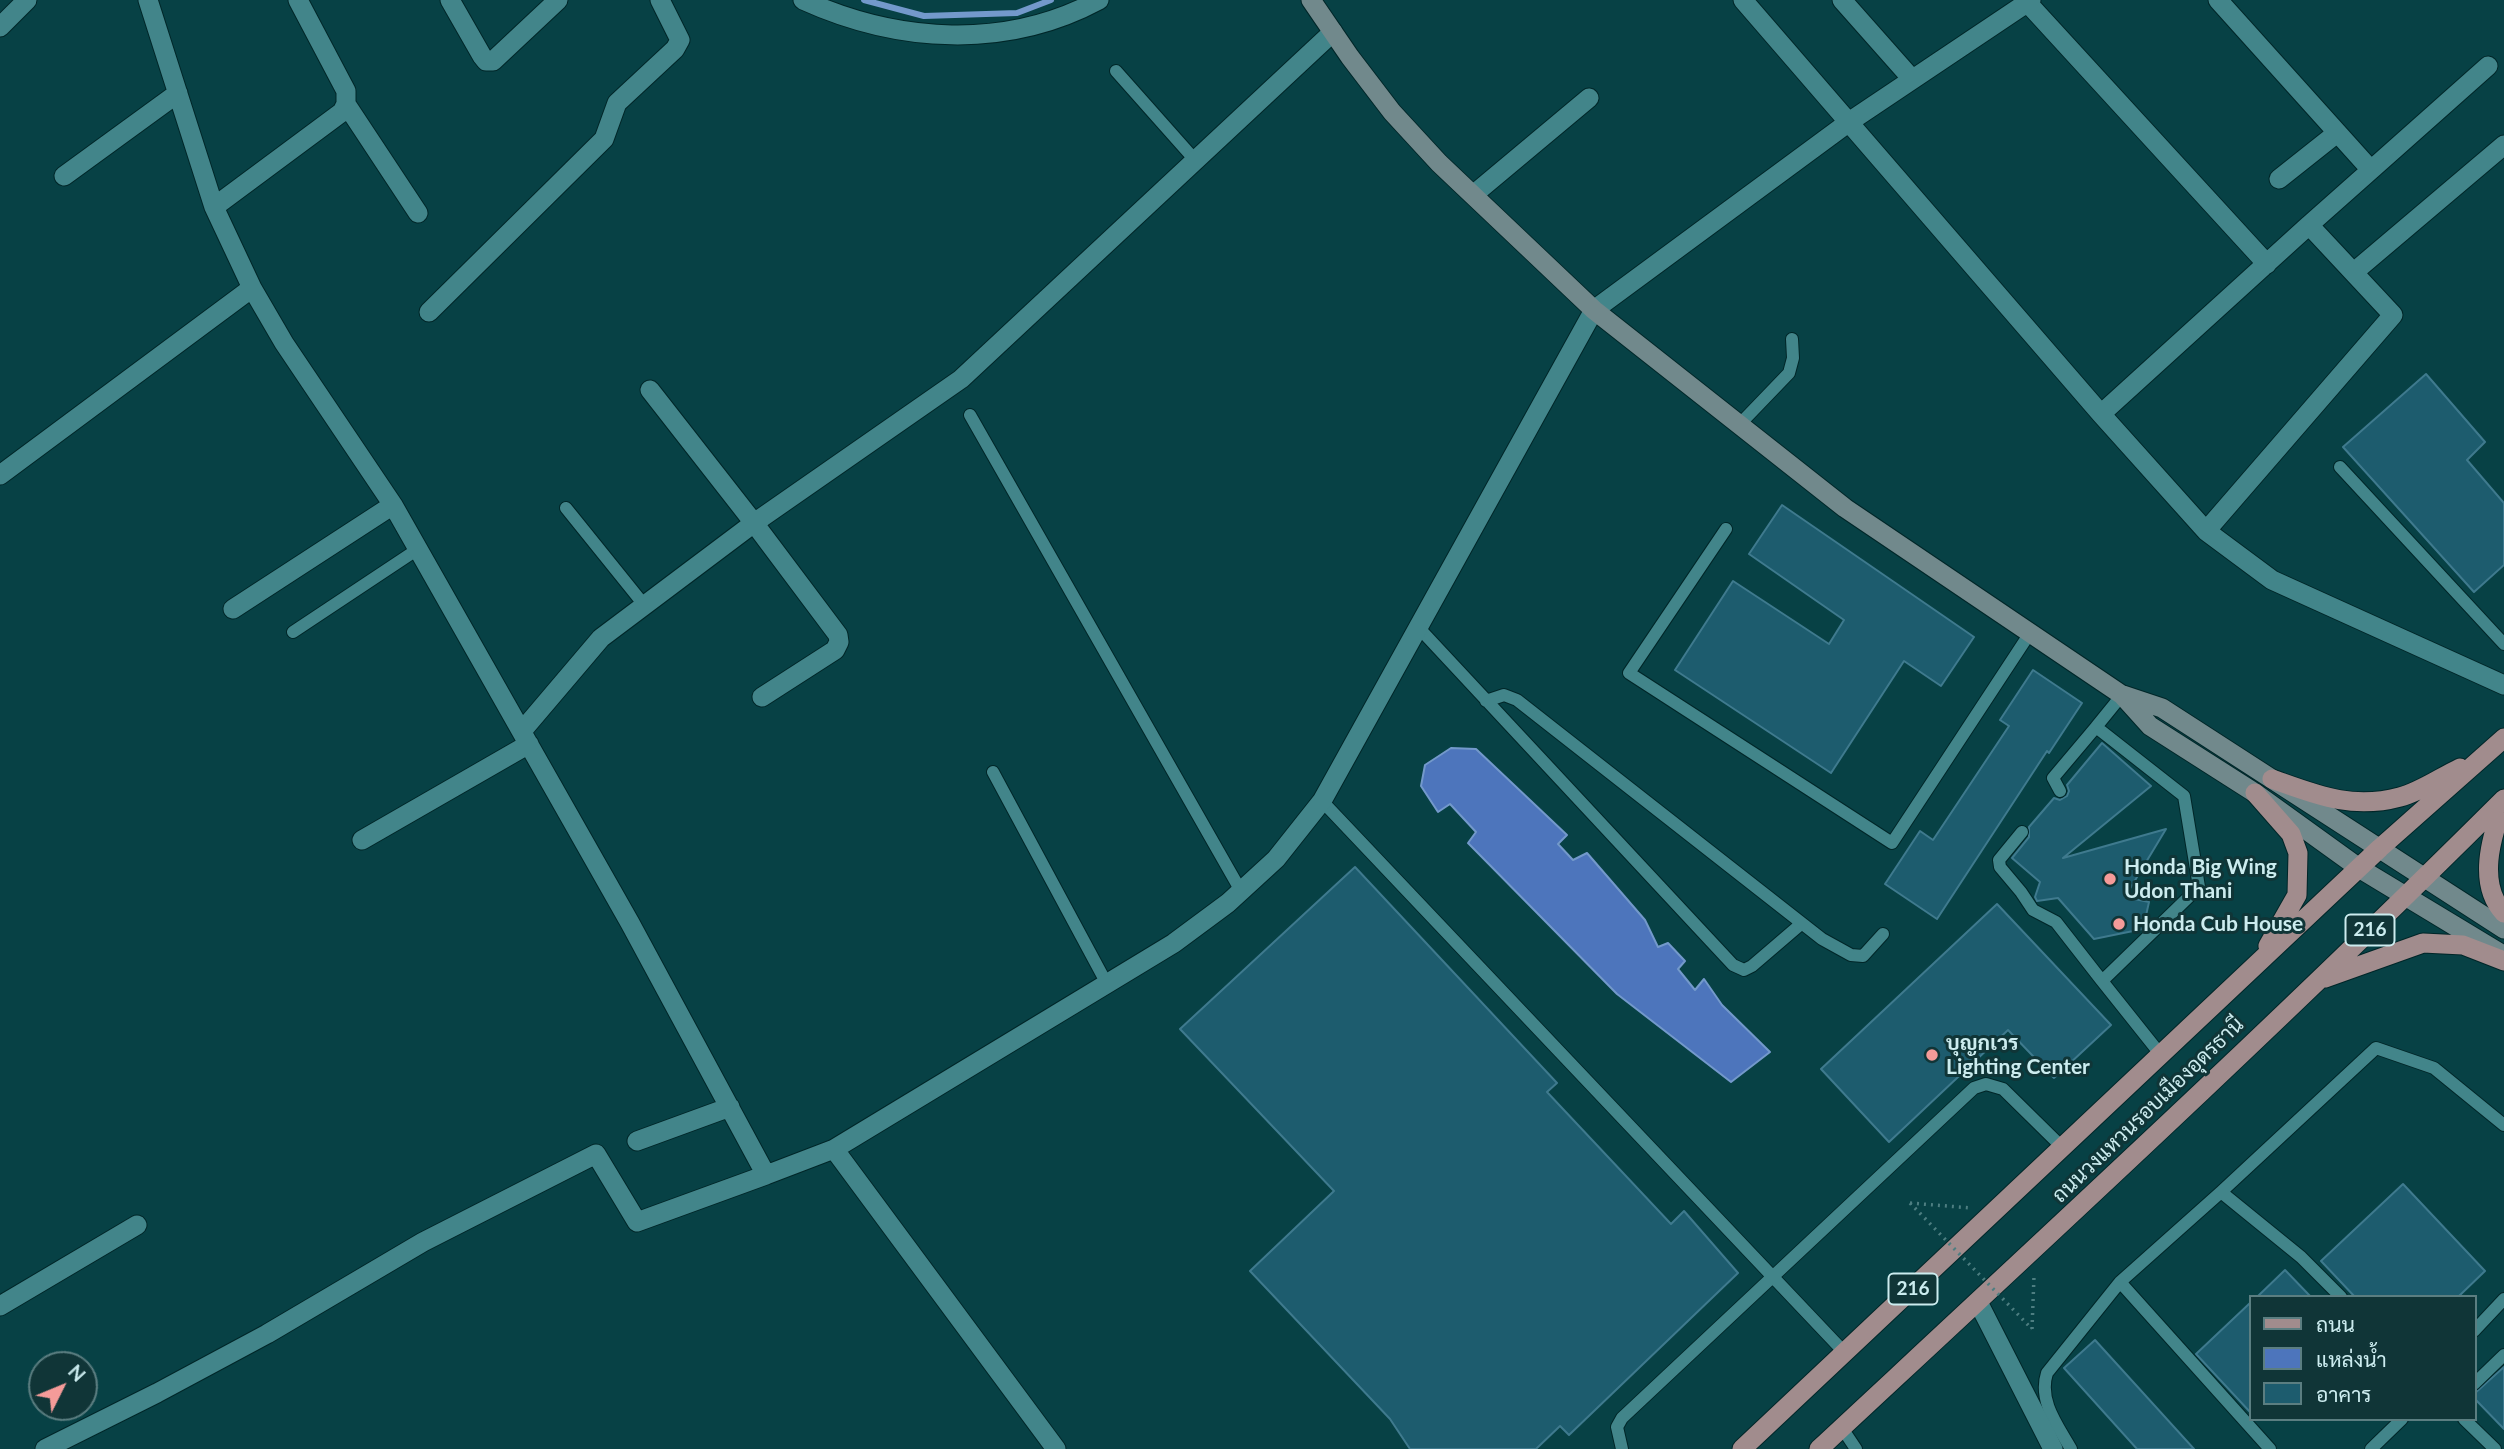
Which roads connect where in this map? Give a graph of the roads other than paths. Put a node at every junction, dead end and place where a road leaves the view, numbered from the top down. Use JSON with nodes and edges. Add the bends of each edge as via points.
{"nodes":[{"id":1,"x":27,"y":0,"type":"edge"},
{"id":2,"x":148,"y":0,"type":"edge"},
{"id":3,"x":298,"y":0,"type":"edge"},
{"id":4,"x":450,"y":0,"type":"edge"},
{"id":5,"x":558,"y":0,"type":"edge"},
{"id":6,"x":660,"y":0,"type":"edge"},
{"id":7,"x":803,"y":0,"type":"edge"},
{"id":8,"x":1099,"y":0,"type":"edge"},
{"id":9,"x":1311,"y":0,"type":"edge"},
{"id":10,"x":1743,"y":0,"type":"edge"},
{"id":11,"x":1842,"y":0,"type":"edge"},
{"id":12,"x":2218,"y":0,"type":"edge"},
{"id":13,"x":2028,"y":1,"type":"edge"},
{"id":14,"x":0,"y":27,"type":"edge"},
{"id":15,"x":1333,"y":32,"type":"junction"},
{"id":16,"x":2488,"y":66,"type":"dead end"},
{"id":17,"x":1116,"y":71,"type":"dead end"},
{"id":18,"x":1912,"y":79,"type":"junction"},
{"id":19,"x":178,"y":93,"type":"junction"},
{"id":20,"x":1589,"y":98,"type":"dead end"},
{"id":21,"x":346,"y":104,"type":"junction"},
{"id":22,"x":1849,"y":122,"type":"junction"},
{"id":23,"x":2337,"y":133,"type":"junction"},
{"id":24,"x":2504,"y":145,"type":"edge"},
{"id":25,"x":1195,"y":160,"type":"junction"},
{"id":26,"x":2371,"y":170,"type":"junction"},
{"id":27,"x":64,"y":176,"type":"dead end"},
{"id":28,"x":2279,"y":179,"type":"dead end"},
{"id":29,"x":1473,"y":195,"type":"junction"},
{"id":30,"x":214,"y":207,"type":"junction"},
{"id":31,"x":418,"y":213,"type":"dead end"},
{"id":32,"x":2309,"y":225,"type":"junction"},
{"id":33,"x":2267,"y":264,"type":"junction"},
{"id":34,"x":2354,"y":272,"type":"junction"},
{"id":35,"x":252,"y":288,"type":"junction"},
{"id":36,"x":1594,"y":310,"type":"junction"},
{"id":37,"x":429,"y":312,"type":"dead end"},
{"id":38,"x":1792,"y":339,"type":"dead end"},
{"id":39,"x":650,"y":390,"type":"dead end"},
{"id":40,"x":2101,"y":414,"type":"junction"},
{"id":41,"x":970,"y":415,"type":"dead end"},
{"id":42,"x":1739,"y":425,"type":"junction"},
{"id":43,"x":2340,"y":467,"type":"dead end"},
{"id":44,"x":0,"y":475,"type":"edge"},
{"id":45,"x":393,"y":505,"type":"junction"},
{"id":46,"x":566,"y":508,"type":"dead end"},
{"id":47,"x":754,"y":523,"type":"junction"},
{"id":48,"x":1726,"y":529,"type":"dead end"},
{"id":49,"x":2206,"y":531,"type":"junction"},
{"id":50,"x":418,"y":549,"type":"junction"},
{"id":51,"x":645,"y":606,"type":"junction"},
{"id":52,"x":233,"y":609,"type":"dead end"},
{"id":53,"x":1419,"y":628,"type":"junction"},
{"id":54,"x":293,"y":632,"type":"dead end"},
{"id":55,"x":2030,"y":633,"type":"junction"},
{"id":56,"x":2504,"y":644,"type":"edge"},
{"id":57,"x":2504,"y":685,"type":"edge"},
{"id":58,"x":2122,"y":695,"type":"junction"},
{"id":59,"x":762,"y":697,"type":"dead end"},
{"id":60,"x":1486,"y":701,"type":"junction"},
{"id":61,"x":2096,"y":727,"type":"junction"},
{"id":62,"x":525,"y":738,"type":"junction"},
{"id":63,"x":2504,"y":738,"type":"edge"},
{"id":64,"x":2483,"y":757,"type":"junction"},
{"id":65,"x":993,"y":772,"type":"dead end"},
{"id":66,"x":2272,"y":779,"type":"junction"},
{"id":67,"x":2060,"y":791,"type":"dead end"},
{"id":68,"x":2255,"y":793,"type":"junction"},
{"id":69,"x":2504,"y":800,"type":"edge"},
{"id":70,"x":1322,"y":801,"type":"junction"},
{"id":71,"x":2022,"y":832,"type":"dead end"},
{"id":72,"x":362,"y":841,"type":"dead end"},
{"id":73,"x":2380,"y":848,"type":"junction"},
{"id":74,"x":2359,"y":868,"type":"junction"},
{"id":75,"x":2425,"y":877,"type":"junction"},
{"id":76,"x":1241,"y":891,"type":"junction"},
{"id":77,"x":2405,"y":897,"type":"junction"},
{"id":78,"x":2504,"y":913,"type":"edge"},
{"id":79,"x":1801,"y":924,"type":"junction"},
{"id":80,"x":2504,"y":929,"type":"edge"},
{"id":81,"x":1883,"y":934,"type":"dead end"},
{"id":82,"x":2504,"y":958,"type":"edge"},
{"id":83,"x":2257,"y":965,"type":"junction"},
{"id":84,"x":2102,"y":981,"type":"junction"},
{"id":85,"x":2315,"y":982,"type":"junction"},
{"id":86,"x":1107,"y":984,"type":"junction"},
{"id":87,"x":2161,"y":1055,"type":"junction"},
{"id":88,"x":730,"y":1107,"type":"junction"},
{"id":89,"x":2504,"y":1125,"type":"edge"},
{"id":90,"x":637,"y":1141,"type":"dead end"},
{"id":91,"x":2063,"y":1148,"type":"junction"},
{"id":92,"x":834,"y":1149,"type":"junction"},
{"id":93,"x":766,"y":1175,"type":"junction"},
{"id":94,"x":2221,"y":1192,"type":"junction"},
{"id":95,"x":137,"y":1225,"type":"dead end"},
{"id":96,"x":1773,"y":1277,"type":"junction"},
{"id":97,"x":2120,"y":1282,"type":"junction"},
{"id":98,"x":2339,"y":1295,"type":"edge"},
{"id":99,"x":2504,"y":1299,"type":"edge"},
{"id":100,"x":1978,"y":1302,"type":"junction"},
{"id":101,"x":0,"y":1306,"type":"edge"},
{"id":102,"x":2476,"y":1329,"type":"edge"},
{"id":103,"x":1845,"y":1353,"type":"junction"},
{"id":104,"x":2504,"y":1355,"type":"edge"},
{"id":105,"x":2476,"y":1382,"type":"edge"},
{"id":106,"x":2400,"y":1421,"type":"edge"},
{"id":107,"x":2466,"y":1421,"type":"edge"},
{"id":108,"x":1842,"y":1428,"type":"junction"},
{"id":109,"x":45,"y":1449,"type":"edge"},
{"id":110,"x":1056,"y":1449,"type":"edge"},
{"id":111,"x":1622,"y":1449,"type":"edge"},
{"id":112,"x":1742,"y":1449,"type":"edge"},
{"id":113,"x":1819,"y":1449,"type":"edge"},
{"id":114,"x":1856,"y":1449,"type":"edge"},
{"id":115,"x":2053,"y":1449,"type":"edge"},
{"id":116,"x":2071,"y":1449,"type":"edge"},
{"id":117,"x":2270,"y":1449,"type":"edge"},
{"id":118,"x":2371,"y":1449,"type":"edge"},
{"id":119,"x":2495,"y":1449,"type":"edge"}],
"edges":[{"from":1,"to":14,"type":"street"},
{"from":2,"to":19,"type":"street"},
{"from":3,"to":21,"type":"street","via":[[346,91]]},
{"from":4,"to":5,"type":"street","via":[[486,61],[493,61]]},
{"from":6,"to":37,"type":"street","via":[[680,40],[675,49],[617,103],[604,139]]},
{"from":7,"to":8,"type":"street","via":[[869,23],[974,36],[1027,29],[1074,14]]},
{"from":9,"to":15,"type":"main road"},
{"from":10,"to":22,"type":"street"},
{"from":11,"to":18,"type":"street"},
{"from":12,"to":23,"type":"street"},
{"from":13,"to":18,"type":"street"},
{"from":13,"to":33,"type":"street"},
{"from":15,"to":25,"type":"street"},
{"from":15,"to":29,"type":"main road","via":[[1392,112]]},
{"from":16,"to":26,"type":"street"},
{"from":17,"to":25,"type":"lane"},
{"from":18,"to":22,"type":"street"},
{"from":19,"to":27,"type":"street"},
{"from":19,"to":30,"type":"street"},
{"from":20,"to":29,"type":"street"},
{"from":21,"to":30,"type":"street","via":[[342,112]]},
{"from":21,"to":31,"type":"street"},
{"from":22,"to":36,"type":"street"},
{"from":22,"to":40,"type":"street"},
{"from":23,"to":26,"type":"street"},
{"from":23,"to":28,"type":"street"},
{"from":24,"to":34,"type":"street"},
{"from":25,"to":47,"type":"street","via":[[961,379]]},
{"from":26,"to":32,"type":"street"},
{"from":29,"to":36,"type":"main road"},
{"from":30,"to":35,"type":"street"},
{"from":32,"to":33,"type":"street"},
{"from":32,"to":34,"type":"street"},
{"from":33,"to":40,"type":"street"},
{"from":34,"to":49,"type":"street","via":[[2393,315]]},
{"from":35,"to":44,"type":"street"},
{"from":35,"to":45,"type":"street"},
{"from":36,"to":42,"type":"main road"},
{"from":36,"to":53,"type":"street"},
{"from":38,"to":42,"type":"lane","via":[[1789,373]]},
{"from":39,"to":47,"type":"street"},
{"from":40,"to":49,"type":"street"},
{"from":41,"to":76,"type":"lane"},
{"from":42,"to":55,"type":"main road","via":[[1845,508]]},
{"from":43,"to":56,"type":"lane"},
{"from":45,"to":50,"type":"street"},
{"from":45,"to":52,"type":"street"},
{"from":46,"to":51,"type":"lane"},
{"from":47,"to":51,"type":"street"},
{"from":47,"to":59,"type":"street","via":[[839,642],[835,650]]},
{"from":48,"to":55,"type":"lane","via":[[1629,673],[1892,843]]},
{"from":49,"to":57,"type":"street","via":[[2273,580]]},
{"from":50,"to":54,"type":"lane"},
{"from":50,"to":62,"type":"street"},
{"from":51,"to":62,"type":"street","via":[[601,638]]},
{"from":53,"to":60,"type":"lane"},
{"from":53,"to":70,"type":"street"},
{"from":55,"to":58,"type":"main road"},
{"from":58,"to":61,"type":"lane"},
{"from":58,"to":66,"type":"main road","via":[[2162,708]]},
{"from":58,"to":68,"type":"main road","via":[[2150,726]]},
{"from":60,"to":79,"type":"lane","via":[[1504,695],[1517,700]]},
{"from":60,"to":79,"type":"lane","via":[[1734,965],[1744,970],[1752,966]]},
{"from":61,"to":67,"type":"lane","via":[[2053,778]]},
{"from":61,"to":84,"type":"lane","via":[[2184,796],[2199,887]]},
{"from":62,"to":72,"type":"street"},
{"from":62,"to":88,"type":"street"},
{"from":63,"to":64,"type":"main road","name":"ถนนวงแหวนรอบเมืองอุดรธานี","number":"216"},
{"from":64,"to":66,"type":"main road","via":[[2402,797],[2362,803],[2330,799]]},
{"from":64,"to":73,"type":"main road","name":"ถนนวงแหวนรอบเมืองอุดรธานี","number":"216"},
{"from":65,"to":86,"type":"lane"},
{"from":66,"to":73,"type":"main road"},
{"from":68,"to":74,"type":"main road"},
{"from":68,"to":83,"type":"main road","via":[[2291,834],[2298,853],[2297,895]]},
{"from":69,"to":75,"type":"main road","name":"ถนนวงแหวนรอบเมืองอุดรธานี","number":"216"},
{"from":69,"to":78,"type":"main road","via":[[2492,836],[2489,879],[2494,902]]},
{"from":70,"to":76,"type":"street","via":[[1276,859]]},
{"from":70,"to":96,"type":"lane"},
{"from":71,"to":84,"type":"lane","via":[[1999,860],[2000,867],[2033,910],[2056,922]]},
{"from":73,"to":74,"type":"main road","name":"ถนนวงแหวนรอบเมืองอุดรธานี","number":"216"},
{"from":73,"to":75,"type":"main road"},
{"from":74,"to":77,"type":"main road"},
{"from":74,"to":83,"type":"main road","name":"ถนนวงแหวนรอบเมืองอุดรธานี","number":"216"},
{"from":75,"to":77,"type":"main road","name":"ถนนวงแหวนรอบเมืองอุดรธานี","number":"216"},
{"from":75,"to":80,"type":"main road"},
{"from":76,"to":86,"type":"street","via":[[1174,943]]},
{"from":77,"to":82,"type":"main road"},
{"from":77,"to":85,"type":"main road","name":"ถนนวงแหวนรอบเมืองอุดรธานี","number":"216"},
{"from":79,"to":81,"type":"lane","via":[[1852,955],[1863,956]]},
{"from":82,"to":85,"type":"main road","via":[[2463,945],[2423,943]]},
{"from":83,"to":87,"type":"main road","name":"ถนนวงแหวนรอบเมืองอุดรธานี","number":"216"},
{"from":84,"to":87,"type":"lane"},
{"from":85,"to":100,"type":"main road","name":"ถนนวงแหวนรอบเมืองอุดรธานี","number":"216"},
{"from":86,"to":92,"type":"street"},
{"from":87,"to":91,"type":"main road","name":"ถนนวงแหวนรอบเมืองอุดรธานี","number":"216"},
{"from":88,"to":90,"type":"street"},
{"from":88,"to":93,"type":"street"},
{"from":89,"to":94,"type":"lane","via":[[2434,1068],[2376,1048]]},
{"from":91,"to":96,"type":"lane","via":[[2003,1089],[1986,1084],[1974,1088]]},
{"from":91,"to":103,"type":"main road","name":"ถนนวงแหวนรอบเมืองอุดรธานี","number":"216"},
{"from":92,"to":93,"type":"street"},
{"from":92,"to":110,"type":"street"},
{"from":93,"to":109,"type":"street","via":[[637,1222],[596,1154],[423,1242],[267,1334]]},
{"from":94,"to":97,"type":"lane"},
{"from":94,"to":98,"type":"lane","via":[[2301,1257]]},
{"from":95,"to":101,"type":"street"},
{"from":96,"to":103,"type":"lane"},
{"from":96,"to":111,"type":"lane","via":[[1622,1418],[1617,1427]]},
{"from":97,"to":116,"type":"lane","via":[[2047,1373],[2047,1406]]},
{"from":97,"to":117,"type":"lane"},
{"from":99,"to":102,"type":"lane"},
{"from":100,"to":108,"type":"main road","name":"ถนนวงแหวนรอบเมืองอุดรธานี","number":"216"},
{"from":100,"to":115,"type":"street"},
{"from":103,"to":112,"type":"main road","name":"ถนนวงแหวนรอบเมืองอุดรธานี","number":"216"},
{"from":104,"to":105,"type":"lane"},
{"from":106,"to":118,"type":"lane"},
{"from":107,"to":119,"type":"lane"},
{"from":108,"to":113,"type":"main road","name":"ถนนวงแหวนรอบเมืองอุดรธานี","number":"216"},
{"from":108,"to":114,"type":"lane"}]}
